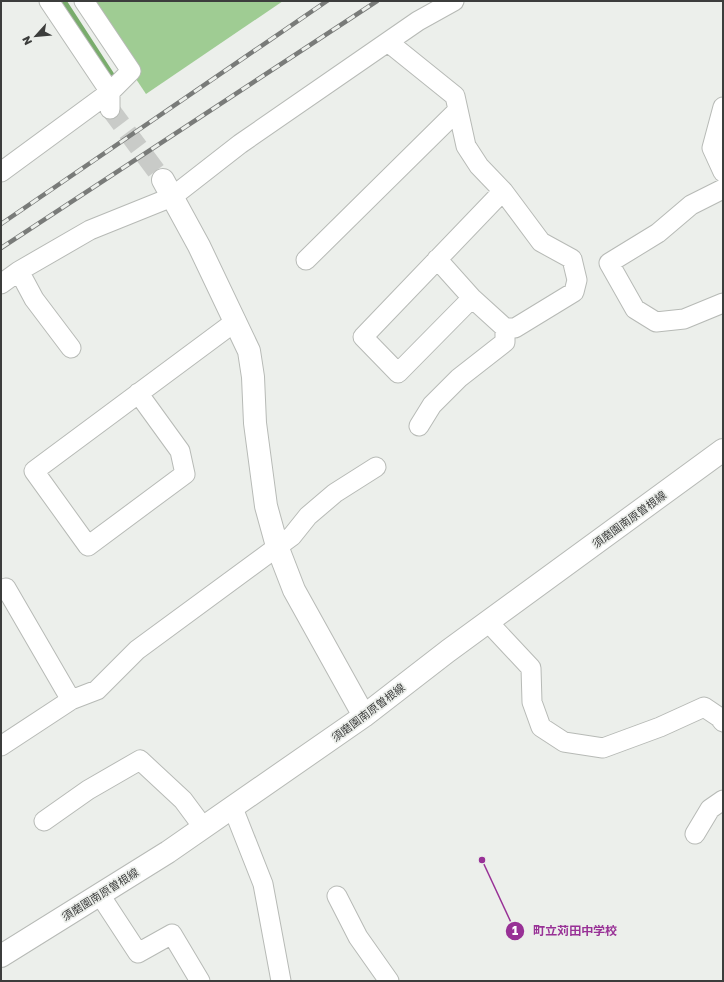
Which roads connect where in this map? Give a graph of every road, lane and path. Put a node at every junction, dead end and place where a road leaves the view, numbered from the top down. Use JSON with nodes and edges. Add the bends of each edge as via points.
{"nodes":[{"id":1,"x":49,"y":1,"type":"edge"},
{"id":2,"x":84,"y":1,"type":"edge"},
{"id":3,"x":454,"y":1,"type":"edge"},
{"id":4,"x":388,"y":42,"type":"junction"},
{"id":5,"x":110,"y":100,"type":"junction"},
{"id":6,"x":723,"y":107,"type":"edge"},
{"id":7,"x":458,"y":110,"type":"junction"},
{"id":8,"x":1,"y":172,"type":"edge"},
{"id":9,"x":723,"y":172,"type":"edge"},
{"id":10,"x":167,"y":189,"type":"junction"},
{"id":11,"x":723,"y":189,"type":"edge"},
{"id":12,"x":502,"y":191,"type":"junction"},
{"id":13,"x":306,"y":260,"type":"dead end"},
{"id":14,"x":437,"y":260,"type":"junction"},
{"id":15,"x":19,"y":271,"type":"junction"},
{"id":16,"x":1,"y":284,"type":"edge"},
{"id":17,"x":472,"y":298,"type":"junction"},
{"id":18,"x":723,"y":302,"type":"edge"},
{"id":19,"x":236,"y":321,"type":"junction"},
{"id":20,"x":505,"y":328,"type":"junction"},
{"id":21,"x":71,"y":348,"type":"dead end"},
{"id":22,"x":138,"y":393,"type":"junction"},
{"id":23,"x":419,"y":426,"type":"dead end"},
{"id":24,"x":723,"y":450,"type":"edge"},
{"id":25,"x":376,"y":467,"type":"dead end"},
{"id":26,"x":277,"y":546,"type":"junction"},
{"id":27,"x":1,"y":591,"type":"edge"},
{"id":28,"x":488,"y":622,"type":"junction"},
{"id":29,"x":71,"y":700,"type":"junction"},
{"id":30,"x":364,"y":716,"type":"junction"},
{"id":31,"x":723,"y":722,"type":"edge"},
{"id":32,"x":3,"y":741,"type":"edge"},
{"id":33,"x":723,"y":800,"type":"edge"},
{"id":34,"x":233,"y":808,"type":"junction"},
{"id":35,"x":44,"y":822,"type":"dead end"},
{"id":36,"x":203,"y":828,"type":"junction"},
{"id":37,"x":695,"y":834,"type":"dead end"},
{"id":38,"x":100,"y":895,"type":"junction"},
{"id":39,"x":337,"y":896,"type":"dead end"},
{"id":40,"x":1,"y":956,"type":"edge"},
{"id":41,"x":200,"y":981,"type":"edge"},
{"id":42,"x":281,"y":981,"type":"edge"},
{"id":43,"x":389,"y":981,"type":"edge"}],
"edges":[{"from":1,"to":5,"type":"street"},
{"from":2,"to":5,"type":"street","via":[[131,71]]},
{"from":3,"to":4,"type":"street","via":[[418,21]]},
{"from":4,"to":7,"type":"street","via":[[455,96]]},
{"from":4,"to":10,"type":"street","via":[[240,144]]},
{"from":5,"to":8,"type":"street"},
{"from":6,"to":9,"type":"street","via":[[712,148]]},
{"from":7,"to":12,"type":"street","via":[[466,146],[479,166]]},
{"from":7,"to":13,"type":"street"},
{"from":10,"to":15,"type":"street"},
{"from":10,"to":19,"type":"main road","via":[[200,246]]},
{"from":11,"to":18,"type":"street","via":[[691,205],[658,233],[609,263],[635,309],[656,322],[684,319]]},
{"from":12,"to":14,"type":"street"},
{"from":12,"to":20,"type":"street","via":[[541,242],[572,259],[577,280],[574,292],[516,328]]},
{"from":14,"to":17,"type":"street"},
{"from":14,"to":17,"type":"street","via":[[363,337],[398,373]]},
{"from":15,"to":16,"type":"street"},
{"from":15,"to":21,"type":"street","via":[[34,299]]},
{"from":17,"to":20,"type":"street"},
{"from":19,"to":22,"type":"street"},
{"from":19,"to":26,"type":"main road","via":[[249,351],[266,506]]},
{"from":20,"to":23,"type":"street","via":[[505,342],[459,378],[432,405]]},
{"from":22,"to":22,"type":"street","via":[[180,451],[185,474],[88,546],[34,471]]},
{"from":24,"to":28,"type":"main road","name":"須磨園南原曽根線"},
{"from":25,"to":26,"type":"street","via":[[335,493],[308,516],[292,536]]},
{"from":26,"to":29,"type":"street","via":[[138,650],[97,690]]},
{"from":26,"to":30,"type":"main road","via":[[294,590]]},
{"from":27,"to":29,"type":"street","via":[[6,588]]},
{"from":28,"to":30,"type":"main road","name":"須磨園南原曽根線"},
{"from":28,"to":31,"type":"street","via":[[532,668],[532,702],[541,726],[564,742],[604,748],[704,708]]},
{"from":29,"to":32,"type":"street"},
{"from":30,"to":34,"type":"main road","name":"須磨園南原曽根線"},
{"from":33,"to":37,"type":"street","via":[[710,809]]},
{"from":34,"to":36,"type":"main road","name":"須磨園南原曽根線"},
{"from":34,"to":42,"type":"street","via":[[263,884]]},
{"from":35,"to":36,"type":"street","via":[[88,790],[140,760],[183,800]]},
{"from":36,"to":38,"type":"main road","name":"須磨園南原曽根線"},
{"from":38,"to":40,"type":"main road","name":"須磨園南原曽根線"},
{"from":38,"to":41,"type":"street","via":[[138,953],[172,934]]},
{"from":39,"to":43,"type":"street","via":[[358,937]]}]}
